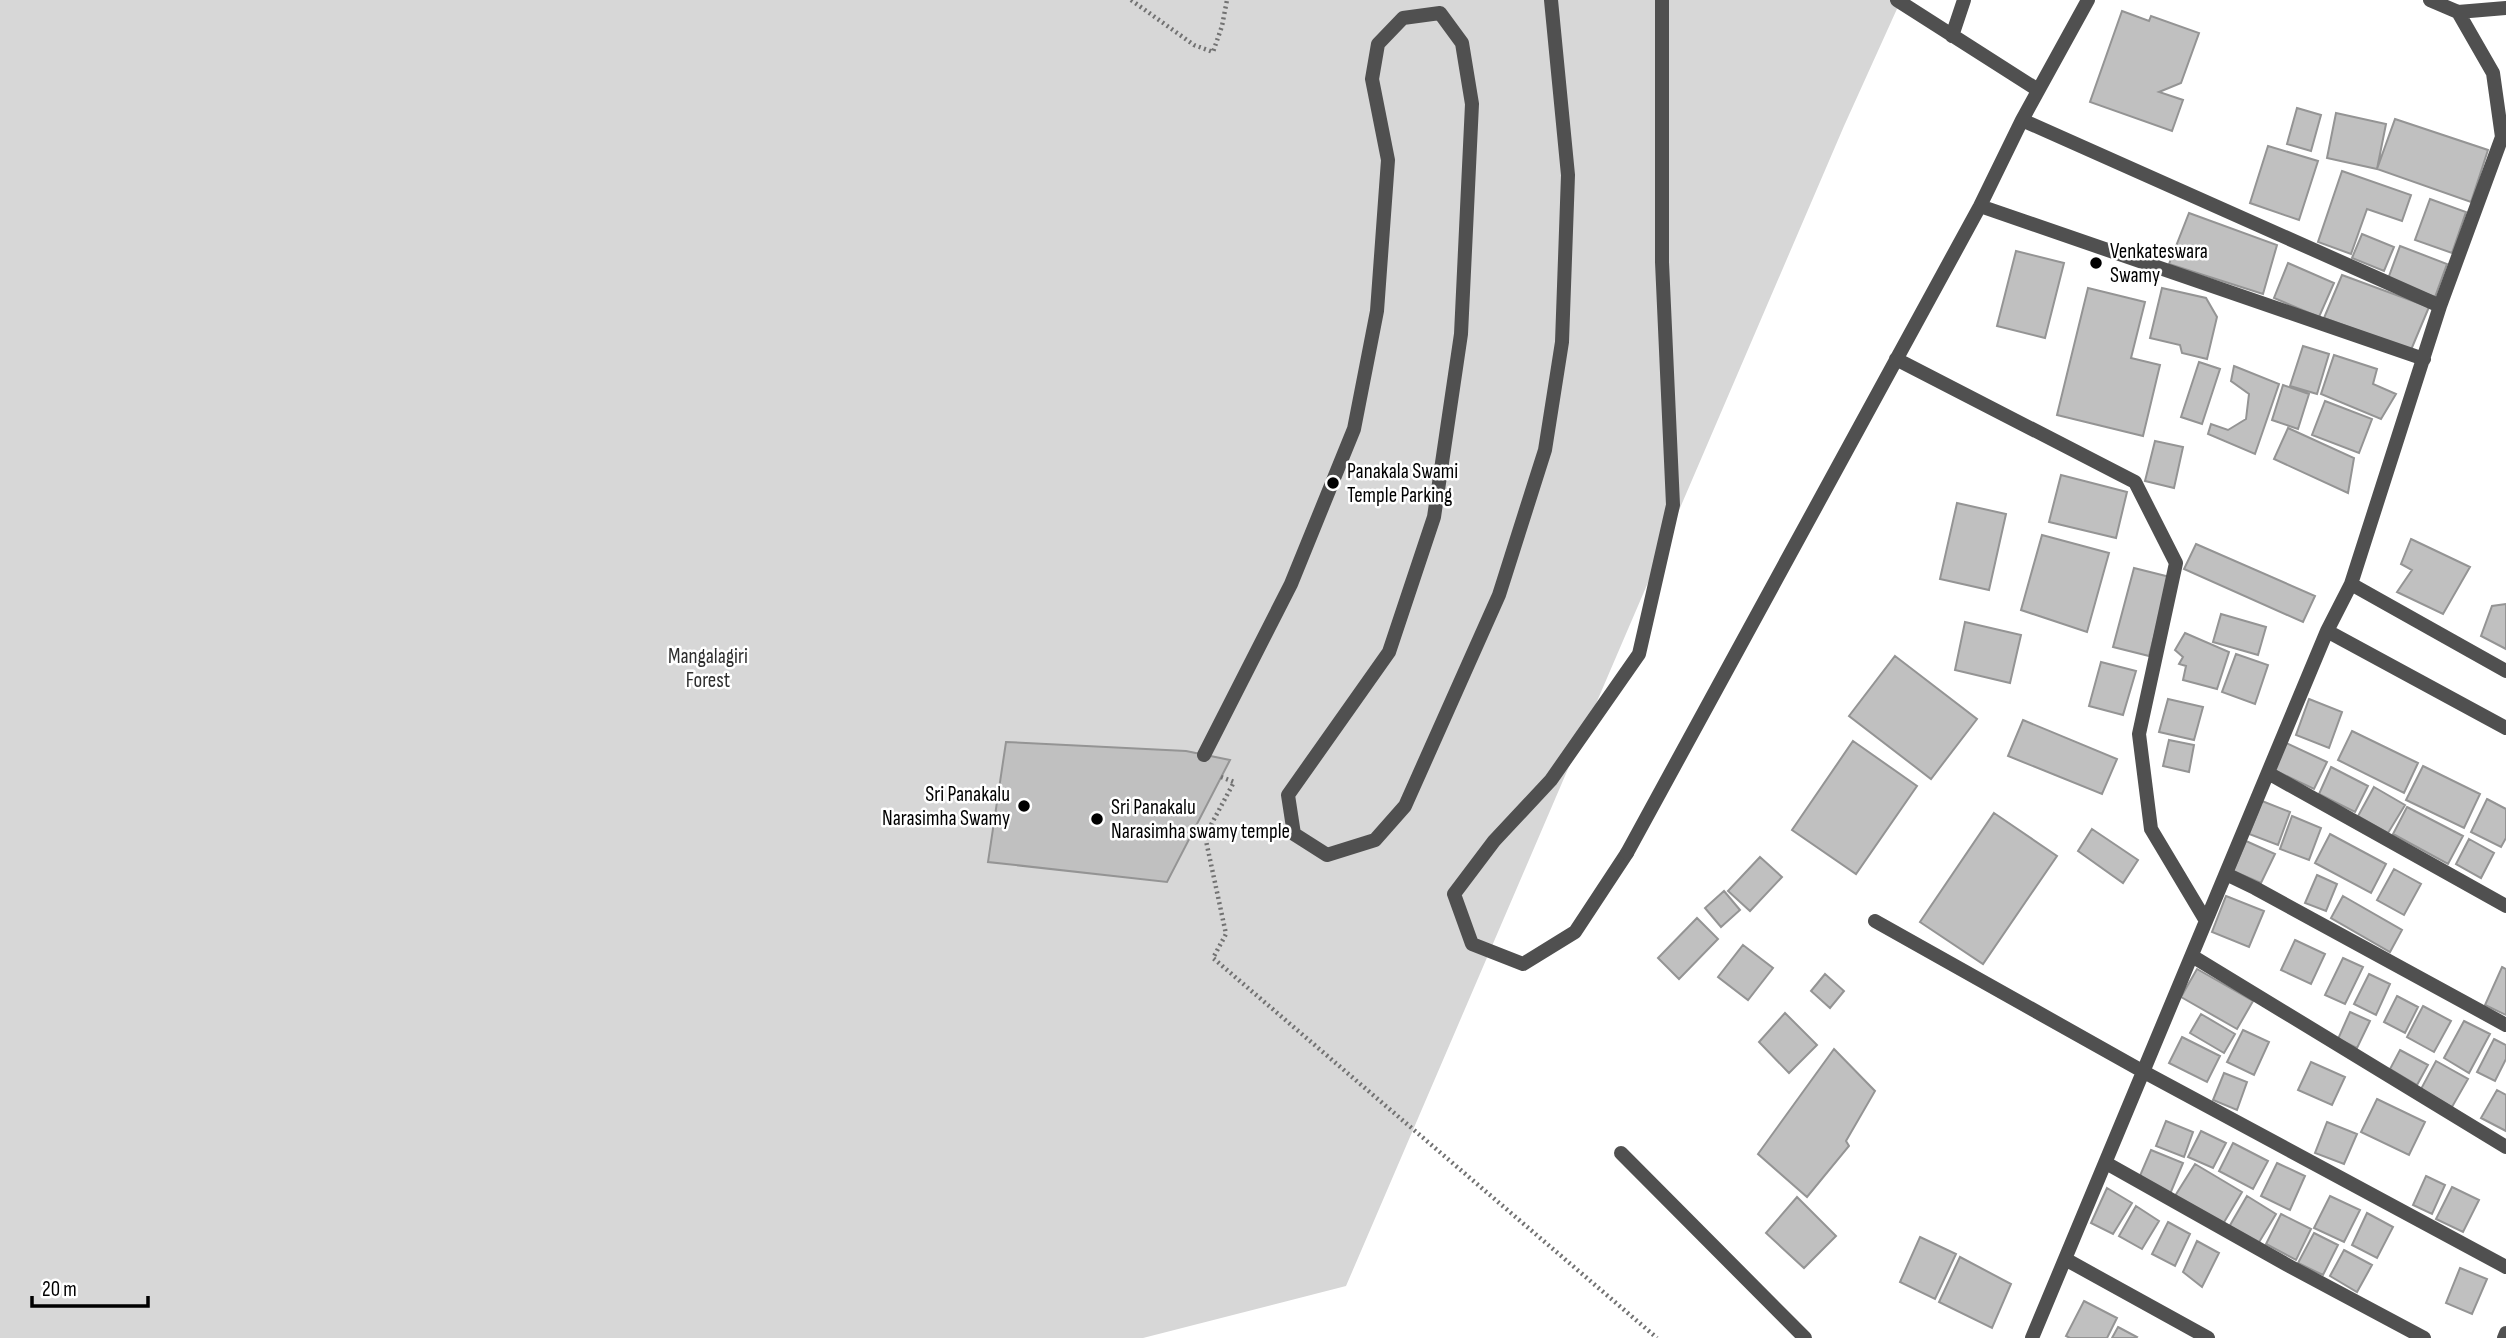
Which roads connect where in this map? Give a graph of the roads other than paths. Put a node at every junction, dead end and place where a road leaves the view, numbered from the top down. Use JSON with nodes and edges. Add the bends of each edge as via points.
{"nodes":[{"id":1,"x":1552,"y":0,"type":"edge"},
{"id":2,"x":1662,"y":0,"type":"edge"},
{"id":3,"x":1897,"y":0,"type":"edge"},
{"id":4,"x":1964,"y":0,"type":"edge"},
{"id":5,"x":2088,"y":0,"type":"edge"},
{"id":6,"x":2430,"y":0,"type":"edge"},
{"id":7,"x":2506,"y":8,"type":"edge"},
{"id":8,"x":2458,"y":12,"type":"junction"},
{"id":9,"x":1952,"y":36,"type":"junction"},
{"id":10,"x":2038,"y":90,"type":"junction"},
{"id":11,"x":2022,"y":120,"type":"junction"},
{"id":12,"x":2504,"y":138,"type":"edge"},
{"id":13,"x":1980,"y":206,"type":"junction"},
{"id":14,"x":2440,"y":306,"type":"junction"},
{"id":15,"x":1896,"y":359,"type":"junction"},
{"id":16,"x":2424,"y":359,"type":"junction"},
{"id":17,"x":2351,"y":584,"type":"junction"},
{"id":18,"x":2327,"y":631,"type":"junction"},
{"id":19,"x":2506,"y":671,"type":"edge"},
{"id":20,"x":2506,"y":727,"type":"edge"},
{"id":21,"x":1204,"y":755,"type":"dead end"},
{"id":22,"x":2268,"y":773,"type":"junction"},
{"id":23,"x":2226,"y":874,"type":"junction"},
{"id":24,"x":2506,"y":906,"type":"edge"},
{"id":25,"x":1875,"y":921,"type":"dead end"},
{"id":26,"x":2206,"y":921,"type":"junction"},
{"id":27,"x":2192,"y":956,"type":"junction"},
{"id":28,"x":2506,"y":1025,"type":"edge"},
{"id":29,"x":2144,"y":1072,"type":"junction"},
{"id":30,"x":2506,"y":1147,"type":"edge"},
{"id":31,"x":1621,"y":1153,"type":"dead end"},
{"id":32,"x":2106,"y":1163,"type":"junction"},
{"id":33,"x":2065,"y":1259,"type":"junction"},
{"id":34,"x":2506,"y":1267,"type":"edge"},
{"id":35,"x":2506,"y":1333,"type":"edge"},
{"id":36,"x":1805,"y":1338,"type":"edge"},
{"id":37,"x":2032,"y":1338,"type":"edge"},
{"id":38,"x":2208,"y":1338,"type":"edge"},
{"id":39,"x":2424,"y":1338,"type":"edge"},
{"id":40,"x":2504,"y":1338,"type":"edge"}],
"edges":[{"from":1,"to":21,"type":"street","via":[[1568,175],[1562,342],[1545,450],[1499,595],[1405,806],[1375,840],[1327,855],[1294,834],[1288,795],[1389,652],[1434,517],[1461,334],[1472,104],[1462,43],[1440,13],[1403,18],[1378,44],[1372,79],[1388,160],[1377,311],[1354,429],[1291,583]]},
{"from":2,"to":15,"type":"street","via":[[1662,262],[1673,505],[1639,654],[1551,780],[1494,841],[1454,894],[1472,944],[1523,964],[1575,932],[1628,853]]},
{"from":3,"to":9,"type":"street"},
{"from":4,"to":9,"type":"street"},
{"from":5,"to":10,"type":"street"},
{"from":6,"to":8,"type":"street"},
{"from":7,"to":8,"type":"street"},
{"from":8,"to":12,"type":"street","via":[[2493,73]]},
{"from":9,"to":10,"type":"street"},
{"from":10,"to":11,"type":"street"},
{"from":11,"to":13,"type":"street"},
{"from":11,"to":14,"type":"street"},
{"from":12,"to":14,"type":"street"},
{"from":13,"to":15,"type":"street"},
{"from":13,"to":16,"type":"street"},
{"from":14,"to":16,"type":"street"},
{"from":15,"to":26,"type":"street","via":[[2135,482],[2176,563],[2139,734],[2151,829]]},
{"from":16,"to":17,"type":"street"},
{"from":17,"to":18,"type":"street"},
{"from":17,"to":19,"type":"street"},
{"from":18,"to":20,"type":"street"},
{"from":18,"to":22,"type":"street"},
{"from":22,"to":23,"type":"street"},
{"from":22,"to":24,"type":"street"},
{"from":23,"to":26,"type":"street"},
{"from":23,"to":28,"type":"street"},
{"from":25,"to":29,"type":"street"},
{"from":26,"to":27,"type":"street"},
{"from":27,"to":29,"type":"street"},
{"from":27,"to":30,"type":"street"},
{"from":29,"to":32,"type":"street"},
{"from":29,"to":34,"type":"street"},
{"from":31,"to":36,"type":"street"},
{"from":32,"to":33,"type":"street"},
{"from":32,"to":39,"type":"street"},
{"from":33,"to":37,"type":"street"},
{"from":33,"to":38,"type":"street"},
{"from":35,"to":40,"type":"street"}]}
